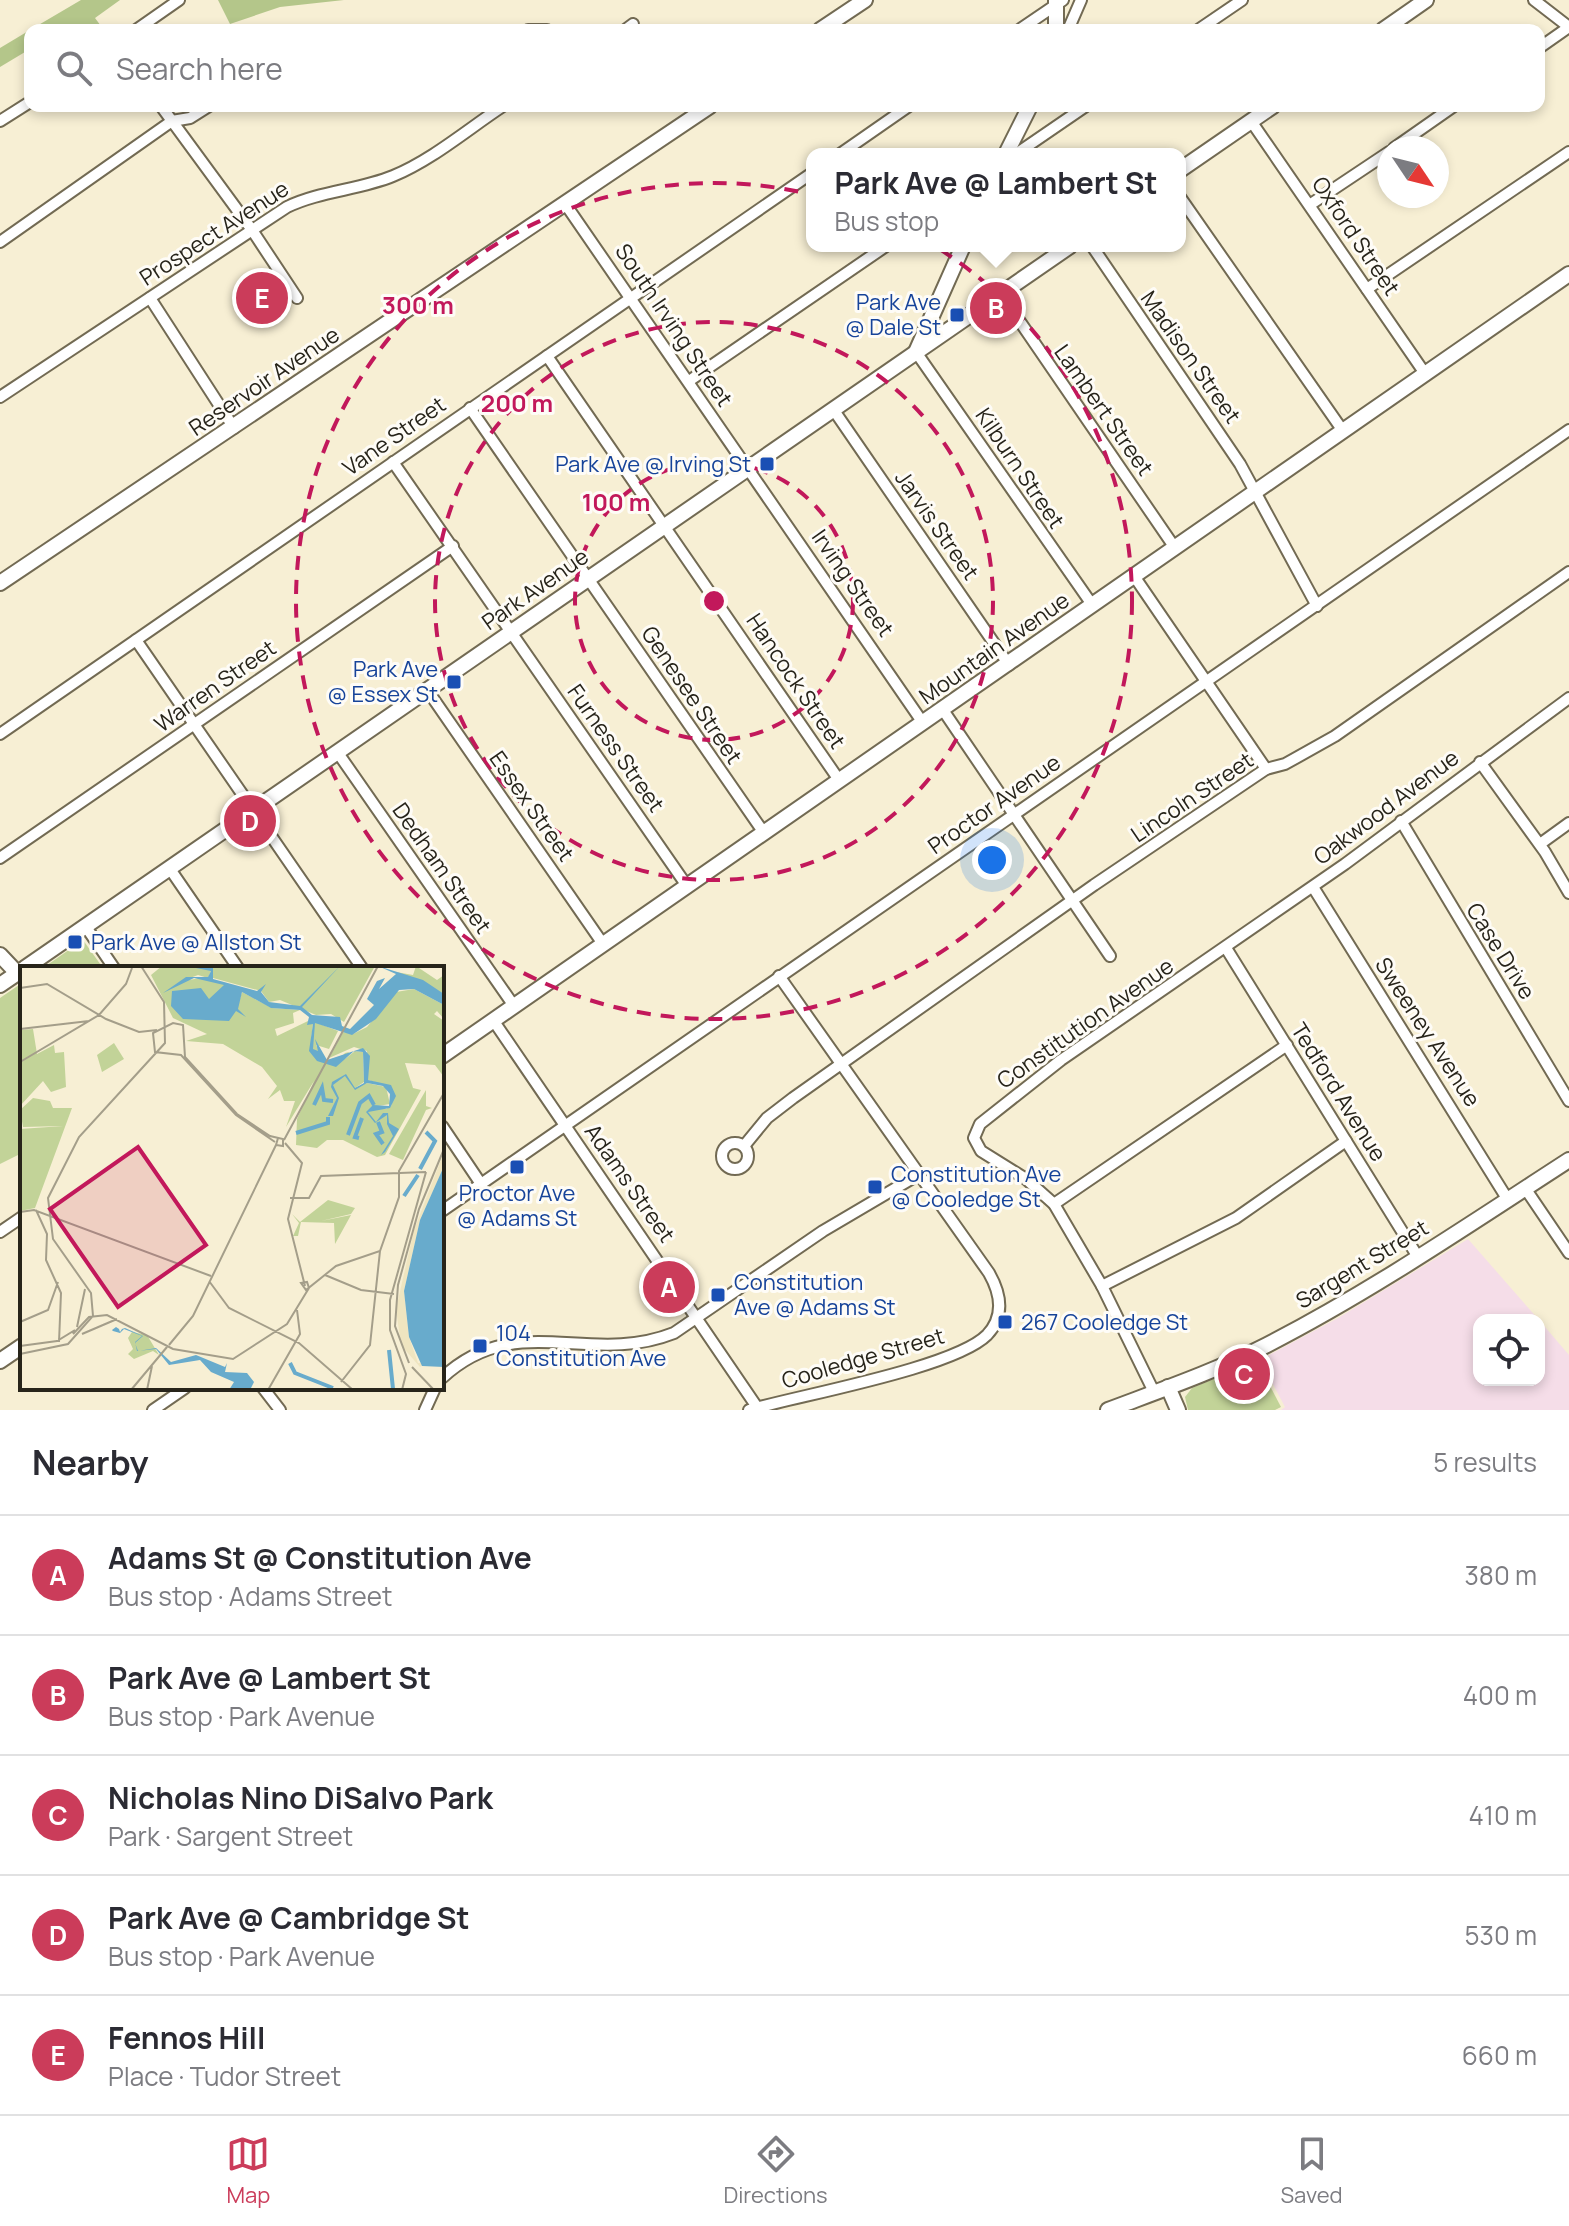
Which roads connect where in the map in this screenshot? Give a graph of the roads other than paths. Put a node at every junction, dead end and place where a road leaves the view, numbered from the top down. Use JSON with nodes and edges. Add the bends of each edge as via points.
{"nodes":[{"id":1,"x":179,"y":0,"type":"edge"},
{"id":2,"x":865,"y":0,"type":"edge"},
{"id":3,"x":1081,"y":0,"type":"edge"},
{"id":4,"x":1242,"y":0,"type":"edge"},
{"id":5,"x":1426,"y":0,"type":"edge"},
{"id":6,"x":1534,"y":0,"type":"edge"},
{"id":7,"x":1059,"y":1,"type":"edge"},
{"id":8,"x":145,"y":24,"type":"edge"},
{"id":9,"x":829,"y":24,"type":"edge"},
{"id":10,"x":1027,"y":24,"type":"edge"},
{"id":11,"x":1057,"y":24,"type":"edge"},
{"id":12,"x":1071,"y":24,"type":"edge"},
{"id":13,"x":1207,"y":24,"type":"edge"},
{"id":14,"x":1392,"y":24,"type":"edge"},
{"id":15,"x":1569,"y":27,"type":"edge"},
{"id":16,"x":1545,"y":44,"type":"edge"},
{"id":17,"x":24,"y":106,"type":"edge"},
{"id":18,"x":165,"y":112,"type":"edge"},
{"id":19,"x":175,"y":112,"type":"edge"},
{"id":20,"x":200,"y":112,"type":"edge"},
{"id":21,"x":494,"y":112,"type":"edge"},
{"id":22,"x":701,"y":112,"type":"edge"},
{"id":23,"x":900,"y":112,"type":"edge"},
{"id":24,"x":1027,"y":112,"type":"edge"},
{"id":25,"x":1077,"y":112,"type":"edge"},
{"id":26,"x":1264,"y":112,"type":"edge"},
{"id":27,"x":1445,"y":112,"type":"edge"},
{"id":28,"x":0,"y":121,"type":"edge"},
{"id":29,"x":172,"y":121,"type":"junction"},
{"id":30,"x":1251,"y":121,"type":"junction"},
{"id":31,"x":1411,"y":136,"type":"edge"},
{"id":32,"x":849,"y":148,"type":"edge"},
{"id":33,"x":1009,"y":148,"type":"edge"},
{"id":34,"x":1025,"y":148,"type":"edge"},
{"id":35,"x":1569,"y":152,"type":"edge"},
{"id":36,"x":1377,"y":160,"type":"edge"},
{"id":37,"x":1186,"y":166,"type":"edge"},
{"id":38,"x":806,"y":177,"type":"edge"},
{"id":39,"x":1311,"y":204,"type":"junction"},
{"id":40,"x":566,"y":205,"type":"junction"},
{"id":41,"x":1186,"y":206,"type":"edge"},
{"id":42,"x":252,"y":230,"type":"junction"},
{"id":43,"x":0,"y":242,"type":"edge"},
{"id":44,"x":877,"y":252,"type":"edge"},
{"id":45,"x":960,"y":252,"type":"edge"},
{"id":46,"x":1061,"y":252,"type":"edge"},
{"id":47,"x":1096,"y":252,"type":"edge"},
{"id":48,"x":1569,"y":274,"type":"edge"},
{"id":49,"x":1367,"y":289,"type":"junction"},
{"id":50,"x":1001,"y":294,"type":"junction"},
{"id":51,"x":631,"y":297,"type":"junction"},
{"id":52,"x":150,"y":298,"type":"junction"},
{"id":53,"x":297,"y":298,"type":"dead end"},
{"id":54,"x":916,"y":352,"type":"junction"},
{"id":55,"x":547,"y":356,"type":"junction"},
{"id":56,"x":1426,"y":375,"type":"junction"},
{"id":57,"x":689,"y":381,"type":"junction"},
{"id":58,"x":0,"y":397,"type":"edge"},
{"id":59,"x":470,"y":408,"type":"junction"},
{"id":60,"x":833,"y":409,"type":"junction"},
{"id":61,"x":234,"y":428,"type":"junction"},
{"id":62,"x":1569,"y":430,"type":"edge"},
{"id":63,"x":1343,"y":431,"type":"junction"},
{"id":64,"x":393,"y":462,"type":"junction"},
{"id":65,"x":749,"y":467,"type":"junction"},
{"id":66,"x":1253,"y":494,"type":"junction"},
{"id":67,"x":666,"y":526,"type":"junction"},
{"id":68,"x":453,"y":546,"type":"junction"},
{"id":69,"x":1175,"y":548,"type":"junction"},
{"id":70,"x":1569,"y":572,"type":"edge"},
{"id":71,"x":1134,"y":576,"type":"junction"},
{"id":72,"x":588,"y":579,"type":"junction"},
{"id":73,"x":0,"y":583,"type":"edge"},
{"id":74,"x":1093,"y":606,"type":"junction"},
{"id":75,"x":1317,"y":606,"type":"junction"},
{"id":76,"x":512,"y":632,"type":"junction"},
{"id":77,"x":136,"y":640,"type":"junction"},
{"id":78,"x":1009,"y":665,"type":"junction"},
{"id":79,"x":1208,"y":682,"type":"junction"},
{"id":80,"x":428,"y":691,"type":"junction"},
{"id":81,"x":1569,"y":698,"type":"edge"},
{"id":82,"x":943,"y":710,"type":"junction"},
{"id":83,"x":923,"y":723,"type":"junction"},
{"id":84,"x":194,"y":725,"type":"junction"},
{"id":85,"x":0,"y":734,"type":"edge"},
{"id":86,"x":338,"y":753,"type":"junction"},
{"id":87,"x":1480,"y":762,"type":"junction"},
{"id":88,"x":1266,"y":769,"type":"junction"},
{"id":89,"x":839,"y":780,"type":"junction"},
{"id":90,"x":254,"y":811,"type":"junction"},
{"id":91,"x":1014,"y":814,"type":"junction"},
{"id":92,"x":1401,"y":821,"type":"junction"},
{"id":93,"x":1569,"y":823,"type":"edge"},
{"id":94,"x":764,"y":833,"type":"junction"},
{"id":95,"x":1540,"y":844,"type":"junction"},
{"id":96,"x":0,"y":858,"type":"edge"},
{"id":97,"x":170,"y":869,"type":"junction"},
{"id":98,"x":687,"y":886,"type":"junction"},
{"id":99,"x":1313,"y":887,"type":"junction"},
{"id":100,"x":1569,"y":893,"type":"edge"},
{"id":101,"x":1072,"y":901,"type":"junction"},
{"id":102,"x":86,"y":927,"type":"junction"},
{"id":103,"x":603,"y":944,"type":"junction"},
{"id":104,"x":1226,"y":948,"type":"junction"},
{"id":105,"x":0,"y":955,"type":"edge"},
{"id":106,"x":1110,"y":956,"type":"dead end"},
{"id":107,"x":27,"y":966,"type":"edge"},
{"id":108,"x":113,"y":966,"type":"edge"},
{"id":109,"x":237,"y":966,"type":"edge"},
{"id":110,"x":361,"y":966,"type":"edge"},
{"id":111,"x":20,"y":969,"type":"edge"},
{"id":112,"x":20,"y":971,"type":"edge"},
{"id":113,"x":779,"y":976,"type":"junction"},
{"id":114,"x":0,"y":985,"type":"edge"},
{"id":115,"x":514,"y":1006,"type":"junction"},
{"id":116,"x":493,"y":1020,"type":"junction"},
{"id":117,"x":1287,"y":1045,"type":"junction"},
{"id":118,"x":444,"y":1055,"type":"edge"},
{"id":119,"x":841,"y":1062,"type":"junction"},
{"id":120,"x":1569,"y":1101,"type":"edge"},
{"id":121,"x":565,"y":1125,"type":"junction"},
{"id":122,"x":444,"y":1129,"type":"edge"},
{"id":123,"x":1346,"y":1141,"type":"junction"},
{"id":124,"x":744,"y":1146,"type":"dead end"},
{"id":125,"x":1569,"y":1160,"type":"edge"},
{"id":126,"x":918,"y":1175,"type":"junction"},
{"id":127,"x":481,"y":1184,"type":"junction"},
{"id":128,"x":1525,"y":1188,"type":"junction"},
{"id":129,"x":1508,"y":1200,"type":"junction"},
{"id":130,"x":1054,"y":1204,"type":"junction"},
{"id":131,"x":444,"y":1210,"type":"edge"},
{"id":132,"x":20,"y":1218,"type":"edge"},
{"id":133,"x":0,"y":1232,"type":"edge"},
{"id":134,"x":1569,"y":1253,"type":"edge"},
{"id":135,"x":1418,"y":1257,"type":"junction"},
{"id":136,"x":1102,"y":1286,"type":"junction"},
{"id":137,"x":698,"y":1316,"type":"junction"},
{"id":138,"x":20,"y":1347,"type":"edge"},
{"id":139,"x":0,"y":1361,"type":"edge"},
{"id":140,"x":444,"y":1376,"type":"edge"},
{"id":141,"x":1168,"y":1387,"type":"junction"},
{"id":142,"x":182,"y":1390,"type":"edge"},
{"id":143,"x":265,"y":1390,"type":"edge"},
{"id":144,"x":434,"y":1390,"type":"edge"},
{"id":145,"x":1154,"y":1392,"type":"junction"},
{"id":146,"x":755,"y":1409,"type":"edge"},
{"id":147,"x":153,"y":1410,"type":"edge"},
{"id":148,"x":280,"y":1410,"type":"edge"},
{"id":149,"x":425,"y":1410,"type":"edge"},
{"id":150,"x":1108,"y":1410,"type":"edge"},
{"id":151,"x":1178,"y":1410,"type":"edge"}],
"edges":[{"from":1,"to":8,"type":"street"},
{"from":2,"to":9,"type":"street"},
{"from":3,"to":12,"type":"street"},
{"from":4,"to":13,"type":"street"},
{"from":5,"to":14,"type":"street"},
{"from":6,"to":15,"type":"street"},
{"from":7,"to":10,"type":"street"},
{"from":7,"to":11,"type":"street"},
{"from":15,"to":16,"type":"street"},
{"from":17,"to":28,"type":"street"},
{"from":18,"to":29,"type":"street"},
{"from":19,"to":29,"type":"street"},
{"from":20,"to":29,"type":"street"},
{"from":21,"to":42,"type":"street","name":"Prospect Avenue","via":[[410,168],[360,188],[306,198]]},
{"from":22,"to":40,"type":"street","name":"Reservoir Avenue"},
{"from":23,"to":32,"type":"street"},
{"from":24,"to":33,"type":"street"},
{"from":25,"to":34,"type":"street"},
{"from":26,"to":30,"type":"street"},
{"from":27,"to":31,"type":"street"},
{"from":29,"to":42,"type":"street"},
{"from":29,"to":43,"type":"street"},
{"from":30,"to":37,"type":"street"},
{"from":30,"to":39,"type":"street","name":"Oxford Street"},
{"from":35,"to":49,"type":"street"},
{"from":36,"to":39,"type":"street"},
{"from":38,"to":51,"type":"street","name":"Vane Street"},
{"from":39,"to":49,"type":"street","name":"Oxford Street"},
{"from":40,"to":51,"type":"street","name":"South Irving Street"},
{"from":40,"to":61,"type":"street","name":"Reservoir Avenue"},
{"from":41,"to":63,"type":"street"},
{"from":42,"to":52,"type":"street","name":"Prospect Avenue"},
{"from":42,"to":53,"type":"street"},
{"from":44,"to":57,"type":"street"},
{"from":45,"to":54,"type":"street"},
{"from":46,"to":50,"type":"street","name":"Park Avenue"},
{"from":47,"to":66,"type":"street","name":"Madison Street","via":[[1234,455]]},
{"from":48,"to":56,"type":"street","name":"Mountain Avenue"},
{"from":49,"to":56,"type":"street","name":"Oxford Street"},
{"from":50,"to":54,"type":"street","name":"Park Avenue"},
{"from":50,"to":69,"type":"street","name":"Lambert Street"},
{"from":51,"to":55,"type":"street","name":"Vane Street"},
{"from":51,"to":57,"type":"street","name":"South Irving Street"},
{"from":52,"to":58,"type":"street","name":"Prospect Avenue"},
{"from":52,"to":61,"type":"street"},
{"from":54,"to":60,"type":"street","name":"Park Avenue"},
{"from":54,"to":74,"type":"street","name":"Kilburn Street"},
{"from":55,"to":59,"type":"street","name":"Vane Street"},
{"from":55,"to":67,"type":"street","name":"Hancock Street"},
{"from":56,"to":63,"type":"street","name":"Mountain Avenue"},
{"from":57,"to":65,"type":"street","name":"South Irving Street"},
{"from":59,"to":64,"type":"street","name":"Vane Street"},
{"from":59,"to":72,"type":"street","name":"Genesee Street"},
{"from":60,"to":65,"type":"street","name":"Park Avenue"},
{"from":60,"to":78,"type":"street","name":"Jarvis Street"},
{"from":61,"to":73,"type":"street","name":"Reservoir Avenue"},
{"from":62,"to":75,"type":"street","name":"Proctor Avenue"},
{"from":63,"to":66,"type":"street","name":"Mountain Avenue"},
{"from":64,"to":68,"type":"street","name":"Furness Street"},
{"from":64,"to":77,"type":"street","name":"Vane Street"},
{"from":65,"to":67,"type":"street","name":"Park Avenue"},
{"from":65,"to":83,"type":"street","name":"Irving Street"},
{"from":66,"to":69,"type":"street","name":"Mountain Avenue"},
{"from":66,"to":75,"type":"street","name":"Madison Street"},
{"from":67,"to":72,"type":"street","name":"Park Avenue"},
{"from":67,"to":89,"type":"street","name":"Hancock Street"},
{"from":68,"to":76,"type":"street","name":"Furness Street"},
{"from":68,"to":84,"type":"street","name":"Warren Street"},
{"from":69,"to":71,"type":"street","name":"Mountain Avenue"},
{"from":70,"to":88,"type":"street","name":"Lincoln Street","via":[[1335,736]]},
{"from":71,"to":74,"type":"street","name":"Mountain Avenue"},
{"from":71,"to":79,"type":"street"},
{"from":72,"to":76,"type":"street","name":"Park Avenue"},
{"from":72,"to":94,"type":"street","name":"Genesee Street"},
{"from":74,"to":78,"type":"street","name":"Mountain Avenue"},
{"from":75,"to":79,"type":"street","name":"Proctor Avenue"},
{"from":76,"to":80,"type":"street","name":"Park Avenue"},
{"from":76,"to":98,"type":"street","name":"Furness Street"},
{"from":77,"to":84,"type":"street"},
{"from":77,"to":85,"type":"street","name":"Vane Street"},
{"from":78,"to":82,"type":"street","name":"Mountain Avenue"},
{"from":79,"to":88,"type":"street"},
{"from":79,"to":91,"type":"street","name":"Proctor Avenue"},
{"from":80,"to":86,"type":"street","name":"Park Avenue"},
{"from":80,"to":103,"type":"street","name":"Essex Street"},
{"from":81,"to":87,"type":"street","name":"Oakwood Avenue"},
{"from":82,"to":83,"type":"street","name":"Mountain Avenue"},
{"from":82,"to":91,"type":"street"},
{"from":83,"to":89,"type":"street","name":"Mountain Avenue"},
{"from":84,"to":90,"type":"street"},
{"from":84,"to":96,"type":"street","name":"Warren Street"},
{"from":86,"to":90,"type":"street","name":"Park Avenue"},
{"from":86,"to":115,"type":"street","name":"Dedham Street"},
{"from":87,"to":92,"type":"street","name":"Oakwood Avenue"},
{"from":87,"to":95,"type":"street"},
{"from":88,"to":101,"type":"street","name":"Lincoln Street"},
{"from":89,"to":94,"type":"street","name":"Mountain Avenue"},
{"from":90,"to":97,"type":"street","name":"Park Avenue"},
{"from":90,"to":110,"type":"street"},
{"from":91,"to":101,"type":"street"},
{"from":91,"to":113,"type":"street","name":"Proctor Avenue"},
{"from":92,"to":99,"type":"street","name":"Oakwood Avenue"},
{"from":92,"to":120,"type":"street","name":"Case Drive"},
{"from":93,"to":95,"type":"street"},
{"from":94,"to":98,"type":"street","name":"Mountain Avenue"},
{"from":95,"to":100,"type":"street"},
{"from":97,"to":102,"type":"street","name":"Park Avenue"},
{"from":97,"to":109,"type":"street"},
{"from":98,"to":103,"type":"street","name":"Mountain Avenue"},
{"from":99,"to":104,"type":"street","name":"Oakwood Avenue"},
{"from":99,"to":129,"type":"street","name":"Sweeney Avenue"},
{"from":101,"to":106,"type":"street"},
{"from":101,"to":119,"type":"street","name":"Lincoln Street"},
{"from":102,"to":107,"type":"street","name":"Park Avenue"},
{"from":102,"to":108,"type":"street"},
{"from":103,"to":115,"type":"street","name":"Mountain Avenue"},
{"from":104,"to":117,"type":"street","name":"Tedford Avenue"},
{"from":104,"to":130,"type":"street","name":"Constitution Avenue","via":[[1030,1083],[980,1124],[974,1138],[981,1151]]},
{"from":105,"to":111,"type":"street"},
{"from":112,"to":114,"type":"street","name":"Park Avenue"},
{"from":113,"to":119,"type":"street","name":"Cooledge Street"},
{"from":113,"to":121,"type":"street","name":"Proctor Avenue"},
{"from":115,"to":116,"type":"street","name":"Mountain Avenue"},
{"from":116,"to":118,"type":"street","name":"Mountain Avenue"},
{"from":116,"to":121,"type":"street","name":"Adams Street"},
{"from":117,"to":123,"type":"street","name":"Tedford Avenue"},
{"from":117,"to":130,"type":"street"},
{"from":119,"to":124,"type":"street","name":"Lincoln Street","via":[[767,1118]]},
{"from":119,"to":126,"type":"street","name":"Cooledge Street"},
{"from":121,"to":127,"type":"street","name":"Proctor Avenue"},
{"from":121,"to":137,"type":"street","name":"Adams Street"},
{"from":122,"to":127,"type":"street"},
{"from":123,"to":135,"type":"street","name":"Tedford Avenue"},
{"from":123,"to":136,"type":"street","via":[[1236,1218]]},
{"from":125,"to":128,"type":"street","name":"Sargent Street"},
{"from":126,"to":137,"type":"street","via":[[823,1231]]},
{"from":126,"to":146,"type":"street","name":"Cooledge Street","via":[[996,1284],[1000,1309],[992,1329],[971,1346],[933,1361]]},
{"from":127,"to":131,"type":"street","name":"Proctor Avenue"},
{"from":128,"to":129,"type":"street","name":"Sargent Street"},
{"from":128,"to":134,"type":"street"},
{"from":129,"to":135,"type":"street","name":"Sargent Street"},
{"from":130,"to":136,"type":"street"},
{"from":132,"to":133,"type":"street"},
{"from":135,"to":141,"type":"street","name":"Sargent Street","via":[[1277,1339]]},
{"from":136,"to":145,"type":"street"},
{"from":137,"to":140,"type":"street","via":[[674,1333],[640,1345],[525,1341],[491,1347]]},
{"from":137,"to":146,"type":"street","name":"Adams Street"},
{"from":138,"to":139,"type":"street"},
{"from":141,"to":145,"type":"street","name":"Sargent Street"},
{"from":141,"to":151,"type":"street"},
{"from":142,"to":147,"type":"street"},
{"from":143,"to":148,"type":"street"},
{"from":144,"to":149,"type":"street"},
{"from":145,"to":150,"type":"street","name":"Sargent Street"}]}
